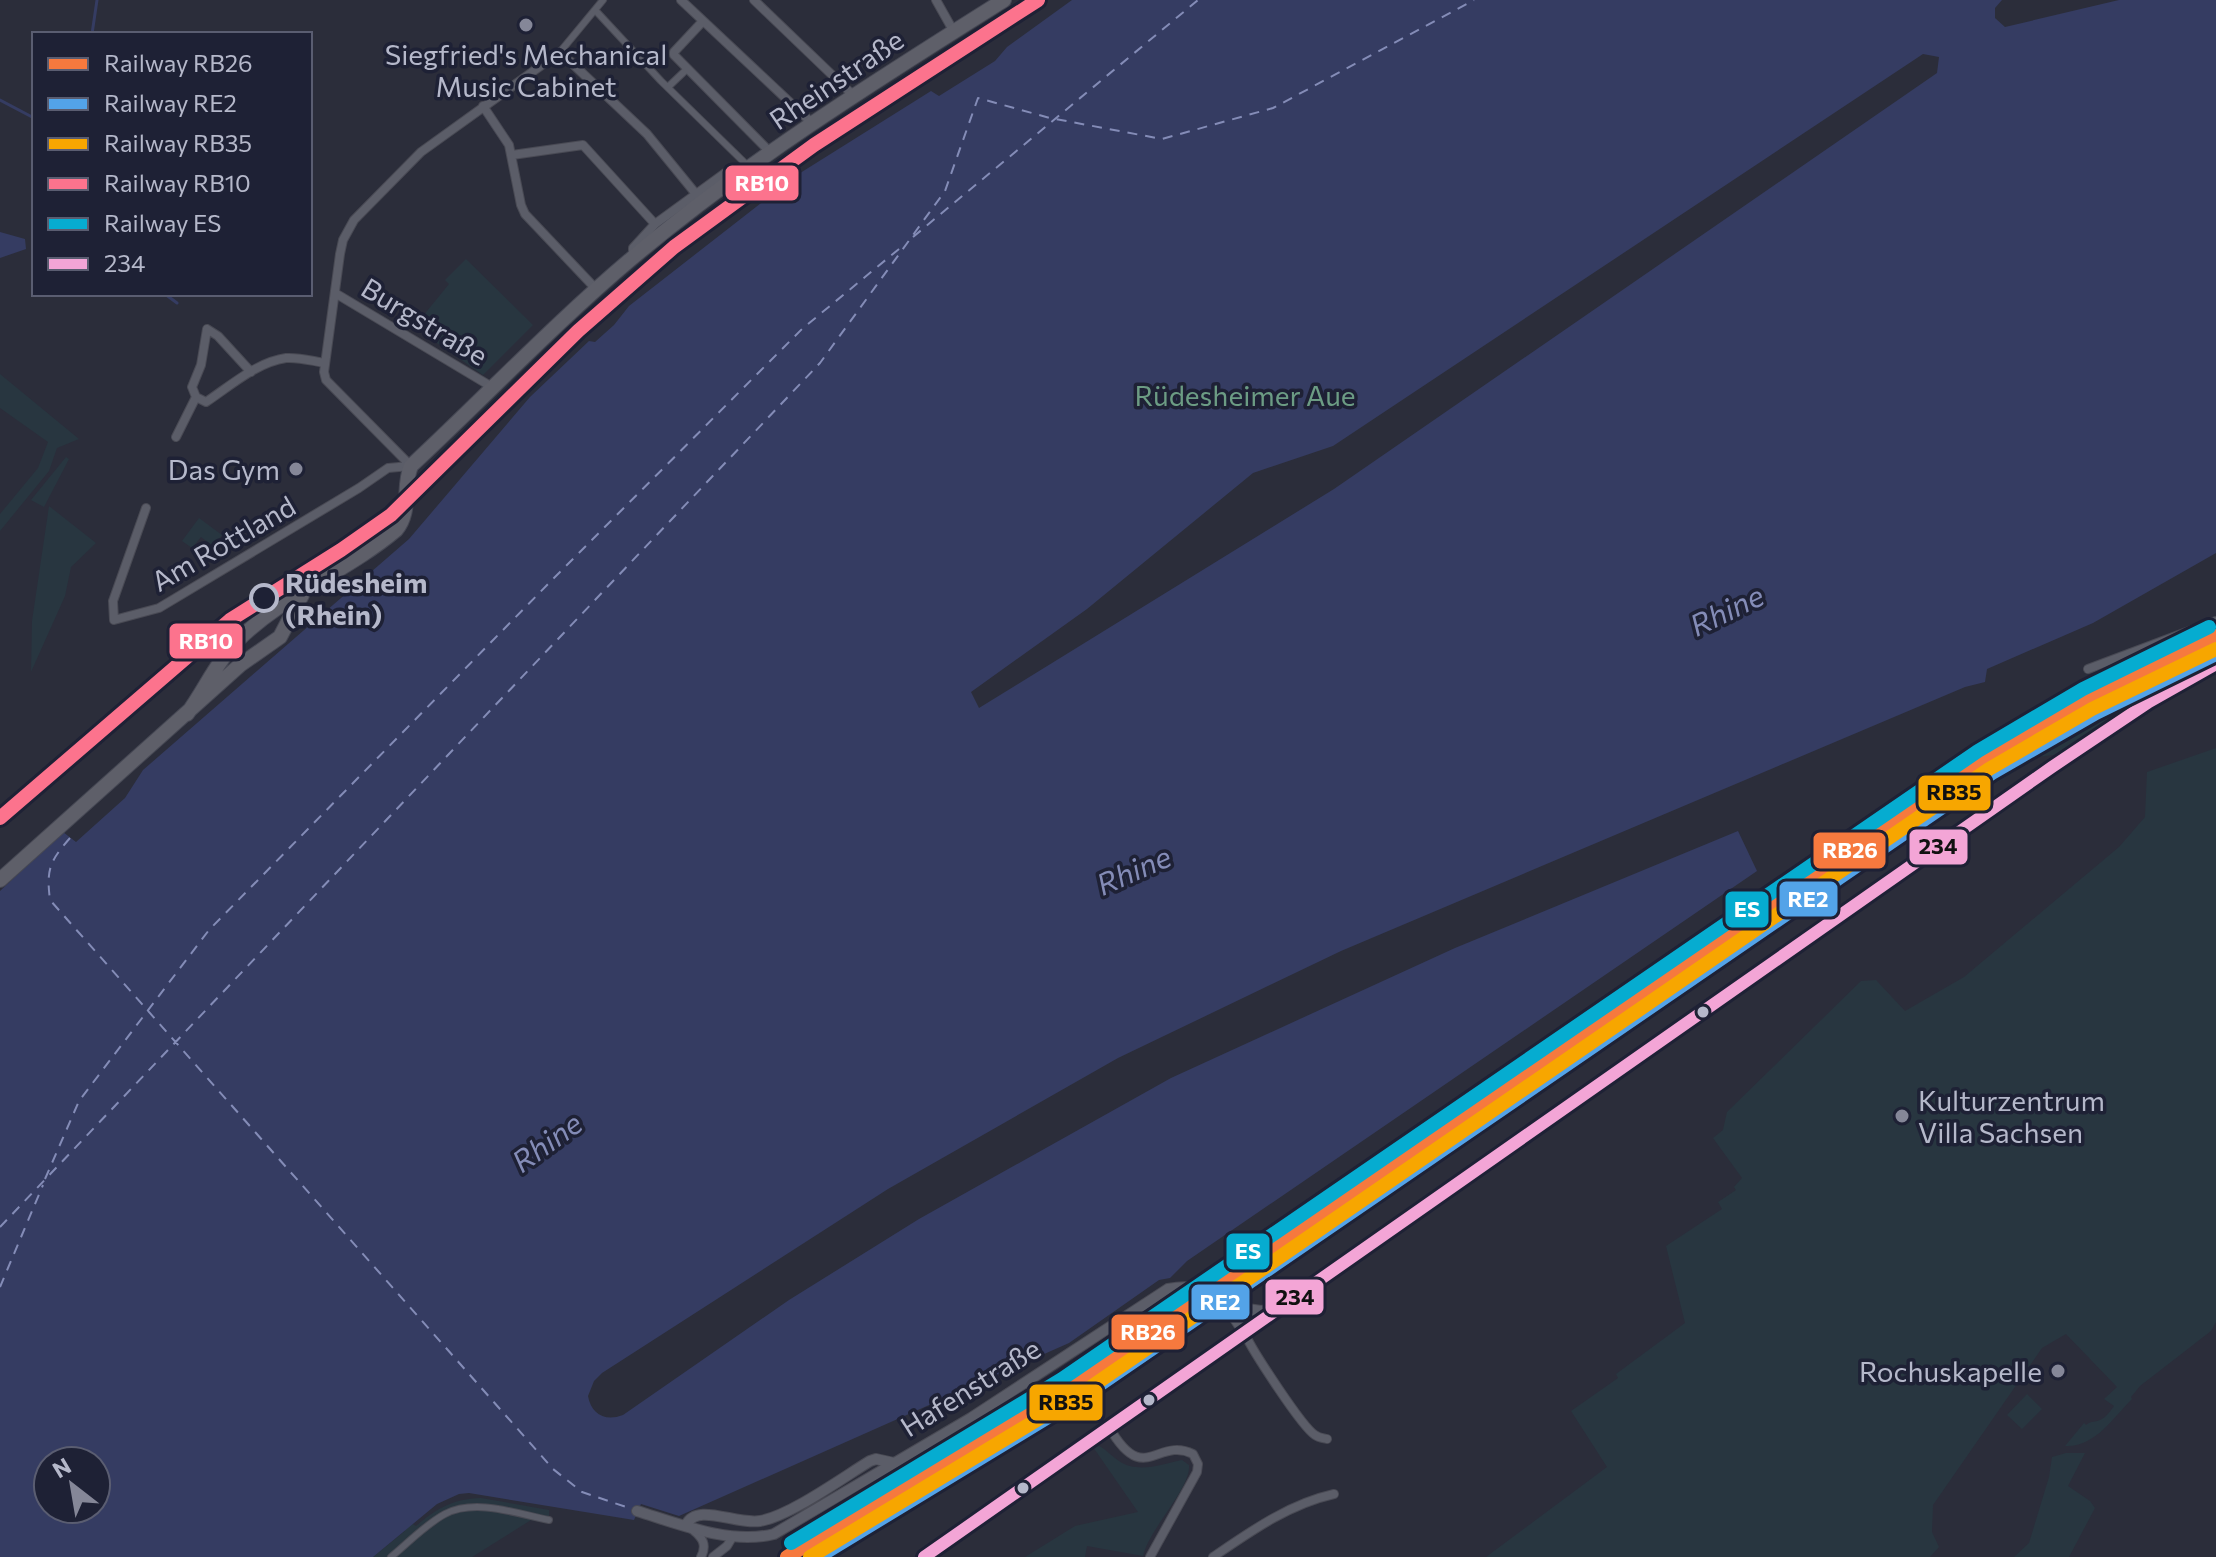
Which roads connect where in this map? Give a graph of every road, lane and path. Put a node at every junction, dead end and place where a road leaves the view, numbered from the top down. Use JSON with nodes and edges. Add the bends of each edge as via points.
{"nodes":[{"id":1,"x":603,"y":0,"type":"edge"},
{"id":2,"x":681,"y":0,"type":"edge"},
{"id":3,"x":754,"y":0,"type":"edge"},
{"id":4,"x":936,"y":0,"type":"edge"},
{"id":5,"x":1004,"y":0,"type":"edge"},
{"id":6,"x":596,"y":11,"type":"junction"},
{"id":7,"x":703,"y":21,"type":"junction"},
{"id":8,"x":954,"y":32,"type":"junction"},
{"id":9,"x":560,"y":52,"type":"junction"},
{"id":10,"x":687,"y":69,"type":"junction"},
{"id":11,"x":668,"y":87,"type":"junction"},
{"id":12,"x":854,"y":97,"type":"junction"},
{"id":13,"x":483,"y":106,"type":"junction"},
{"id":14,"x":813,"y":124,"type":"junction"},
{"id":15,"x":771,"y":154,"type":"junction"},
{"id":16,"x":512,"y":155,"type":"junction"},
{"id":17,"x":744,"y":173,"type":"junction"},
{"id":18,"x":696,"y":194,"type":"junction"},
{"id":19,"x":655,"y":224,"type":"junction"},
{"id":20,"x":633,"y":257,"type":"junction"},
{"id":21,"x":596,"y":289,"type":"junction"},
{"id":22,"x":335,"y":293,"type":"junction"},
{"id":23,"x":325,"y":363,"type":"junction"},
{"id":24,"x":251,"y":372,"type":"junction"},
{"id":25,"x":492,"y":387,"type":"junction"},
{"id":26,"x":196,"y":397,"type":"junction"},
{"id":27,"x":176,"y":437,"type":"dead end"},
{"id":28,"x":411,"y":466,"type":"junction"},
{"id":29,"x":146,"y":508,"type":"dead end"},
{"id":30,"x":307,"y":589,"type":"junction"},
{"id":31,"x":2216,"y":621,"type":"edge"},
{"id":32,"x":2216,"y":664,"type":"edge"},
{"id":33,"x":2088,"y":669,"type":"dead end"},
{"id":34,"x":187,"y":714,"type":"junction"},
{"id":35,"x":0,"y":880,"type":"edge"},
{"id":36,"x":1227,"y":1306,"type":"junction"},
{"id":37,"x":1281,"y":1307,"type":"junction"},
{"id":38,"x":1245,"y":1334,"type":"junction"},
{"id":39,"x":1109,"y":1427,"type":"junction"},
{"id":40,"x":1327,"y":1439,"type":"dead end"},
{"id":41,"x":894,"y":1463,"type":"junction"},
{"id":42,"x":1334,"y":1494,"type":"dead end"},
{"id":43,"x":637,"y":1511,"type":"dead end"},
{"id":44,"x":549,"y":1520,"type":"dead end"},
{"id":45,"x":686,"y":1525,"type":"junction"},
{"id":46,"x":733,"y":1536,"type":"junction"},
{"id":47,"x":391,"y":1557,"type":"edge"},
{"id":48,"x":701,"y":1557,"type":"edge"},
{"id":49,"x":713,"y":1557,"type":"edge"},
{"id":50,"x":924,"y":1557,"type":"edge"},
{"id":51,"x":1150,"y":1557,"type":"edge"},
{"id":52,"x":1213,"y":1557,"type":"edge"}],
"edges":[{"from":1,"to":6,"type":"street"},
{"from":2,"to":7,"type":"street"},
{"from":3,"to":12,"type":"street"},
{"from":4,"to":8,"type":"street"},
{"from":5,"to":8,"type":"main road","name":"Rheinstraße"},
{"from":6,"to":9,"type":"street"},
{"from":6,"to":11,"type":"street"},
{"from":7,"to":10,"type":"street","via":[[674,52]]},
{"from":7,"to":14,"type":"street"},
{"from":8,"to":12,"type":"main road","name":"Rheinstraße"},
{"from":9,"to":13,"type":"street"},
{"from":9,"to":18,"type":"street","via":[[647,134]]},
{"from":10,"to":11,"type":"street"},
{"from":10,"to":15,"type":"street"},
{"from":11,"to":17,"type":"street"},
{"from":12,"to":14,"type":"main road","name":"Rheinstraße"},
{"from":13,"to":16,"type":"street"},
{"from":13,"to":22,"type":"street","via":[[421,152],[354,220],[343,240]]},
{"from":14,"to":15,"type":"main road","name":"Rheinstraße"},
{"from":15,"to":17,"type":"main road","name":"Rheinstraße"},
{"from":16,"to":19,"type":"street","via":[[583,145]]},
{"from":16,"to":21,"type":"street","via":[[522,210]]},
{"from":17,"to":18,"type":"street","name":"Rheinstraße","via":[[725,173]]},
{"from":17,"to":20,"type":"main road","name":"Rheinstraße"},
{"from":18,"to":19,"type":"street","name":"Rheinstraße"},
{"from":19,"to":20,"type":"street","name":"Rheinstraße","via":[[633,248]]},
{"from":20,"to":21,"type":"main road","name":"Rheinstraße"},
{"from":21,"to":25,"type":"main road","name":"Rheinstraße"},
{"from":22,"to":23,"type":"street"},
{"from":22,"to":25,"type":"street","name":"Burgstraße"},
{"from":23,"to":24,"type":"street","via":[[286,358]]},
{"from":23,"to":28,"type":"street","via":[[326,380]]},
{"from":24,"to":26,"type":"street","via":[[206,402]]},
{"from":24,"to":26,"type":"street","via":[[207,329],[192,387]]},
{"from":25,"to":28,"type":"main road","name":"Rheinstraße"},
{"from":26,"to":27,"type":"street"},
{"from":28,"to":29,"type":"street","name":"Am Rottland","via":[[388,468],[159,608],[114,620],[113,601]]},
{"from":28,"to":30,"type":"main road","via":[[400,525]]},
{"from":30,"to":34,"type":"main road","via":[[252,627],[228,651]]},
{"from":30,"to":34,"type":"main road","via":[[280,637]]},
{"from":31,"to":33,"type":"street"},
{"from":32,"to":37,"type":"main road","via":[[2052,767]]},
{"from":34,"to":35,"type":"main road"},
{"from":36,"to":37,"type":"street","name":"Hafenstraße","via":[[1261,1311]]},
{"from":36,"to":38,"type":"street","name":"Hafenstraße"},
{"from":36,"to":41,"type":"street","name":"Hafenstraße","via":[[1196,1288],[1168,1289]]},
{"from":37,"to":38,"type":"main road"},
{"from":38,"to":39,"type":"main road"},
{"from":38,"to":40,"type":"street","via":[[1301,1419],[1314,1435]]},
{"from":39,"to":50,"type":"main road"},
{"from":39,"to":51,"type":"street","via":[[1132,1456],[1182,1450],[1193,1454],[1198,1464]]},
{"from":41,"to":45,"type":"street","via":[[870,1461],[765,1520],[739,1522],[703,1513]]},
{"from":41,"to":46,"type":"street","name":"Hafenstraße","via":[[784,1529],[763,1536]]},
{"from":42,"to":52,"type":"street","via":[[1259,1526]]},
{"from":43,"to":45,"type":"street","name":"Hafenstraße"},
{"from":44,"to":47,"type":"street","via":[[473,1507],[456,1510]]},
{"from":45,"to":46,"type":"street","name":"Hafenstraße"},
{"from":45,"to":48,"type":"street","via":[[701,1537]]},
{"from":46,"to":49,"type":"street"}]}
